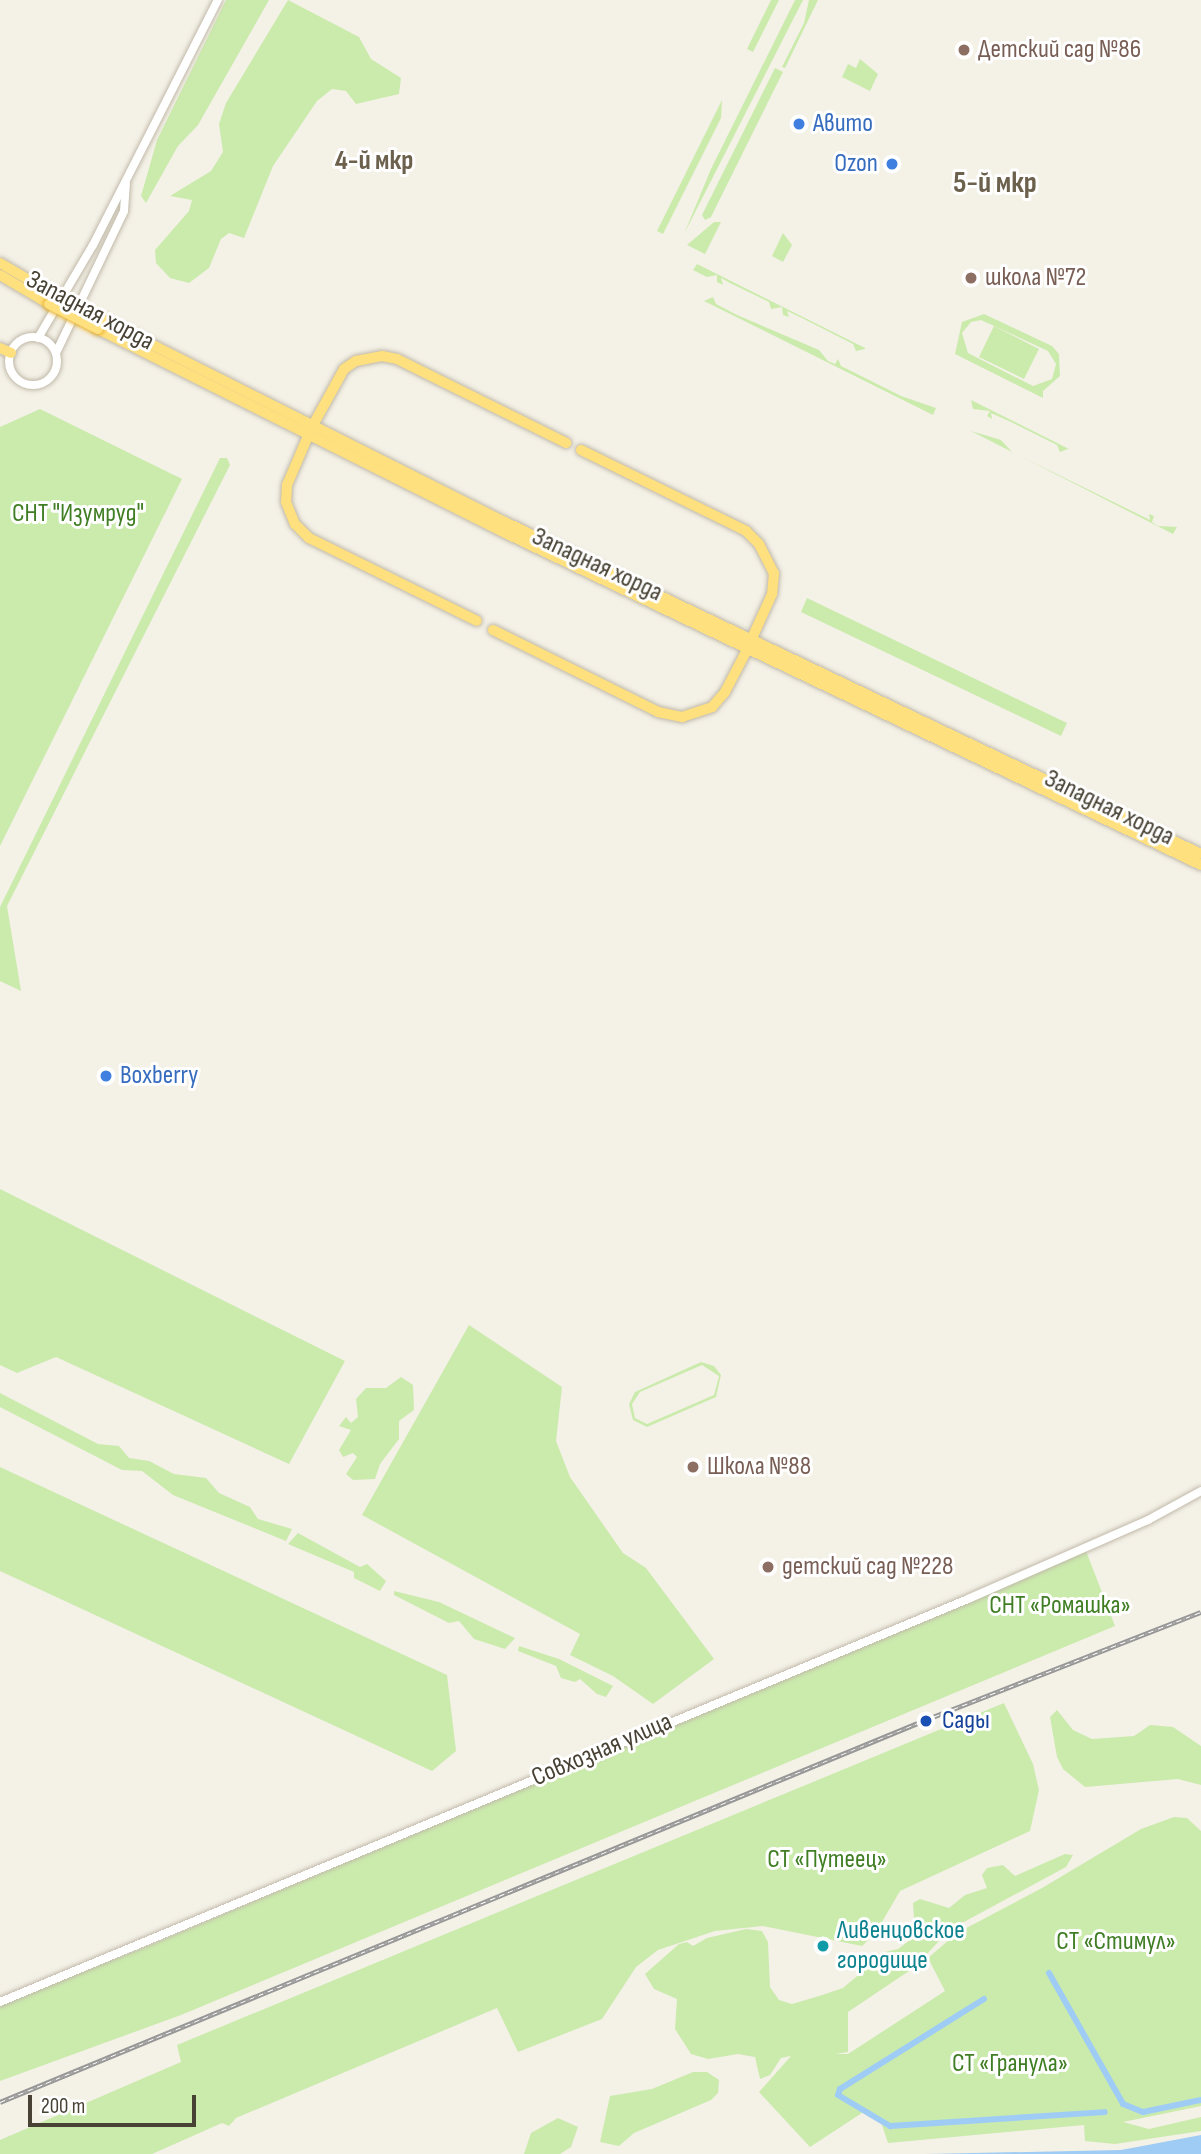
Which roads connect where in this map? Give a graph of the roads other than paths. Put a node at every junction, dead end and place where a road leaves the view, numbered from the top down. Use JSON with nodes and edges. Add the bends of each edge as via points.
{"nodes":[{"id":1,"x":218,"y":0,"type":"edge"},
{"id":2,"x":127,"y":178,"type":"junction"},
{"id":3,"x":0,"y":263,"type":"edge"},
{"id":4,"x":0,"y":275,"type":"edge"},
{"id":5,"x":51,"y":299,"type":"junction"},
{"id":6,"x":38,"y":338,"type":"junction"},
{"id":7,"x":5,"y":350,"type":"edge"},
{"id":8,"x":56,"y":353,"type":"junction"},
{"id":9,"x":310,"y":431,"type":"junction"},
{"id":10,"x":566,"y":443,"type":"dead end"},
{"id":11,"x":581,"y":450,"type":"dead end"},
{"id":12,"x":477,"y":621,"type":"dead end"},
{"id":13,"x":493,"y":630,"type":"dead end"},
{"id":14,"x":751,"y":641,"type":"junction"},
{"id":15,"x":1201,"y":854,"type":"edge"},
{"id":16,"x":1201,"y":865,"type":"edge"},
{"id":17,"x":1201,"y":1491,"type":"edge"},
{"id":18,"x":0,"y":2002,"type":"edge"}],
"edges":[{"from":1,"to":2,"type":"street"},
{"from":2,"to":6,"type":"street"},
{"from":2,"to":8,"type":"street","via":[[124,211]]},
{"from":3,"to":5,"type":"highway","name":"Западная хорда"},
{"from":4,"to":5,"type":"highway","name":"Западная хорда"},
{"from":5,"to":9,"type":"highway","name":"Западная хорда","bridge":true},
{"from":6,"to":7,"type":"street"},
{"from":6,"to":8,"type":"street"},
{"from":7,"to":8,"type":"street","via":[[11,372],[31,385],[53,375]]},
{"from":9,"to":10,"type":"highway","via":[[344,369],[363,358],[382,356],[397,359]]},
{"from":9,"to":12,"type":"highway","via":[[288,485],[286,502],[295,524],[309,538]]},
{"from":9,"to":14,"type":"highway","name":"Западная хорда"},
{"from":11,"to":14,"type":"highway","via":[[746,531],[759,544],[774,573],[772,594]]},
{"from":13,"to":14,"type":"highway","via":[[658,712],[682,717],[712,707]]},
{"from":14,"to":15,"type":"highway","name":"Западная хорда"},
{"from":14,"to":16,"type":"highway","name":"Западная хорда"},
{"from":17,"to":18,"type":"street","name":"Совхозная улица","via":[[1148,1520],[968,1599]]}]}
